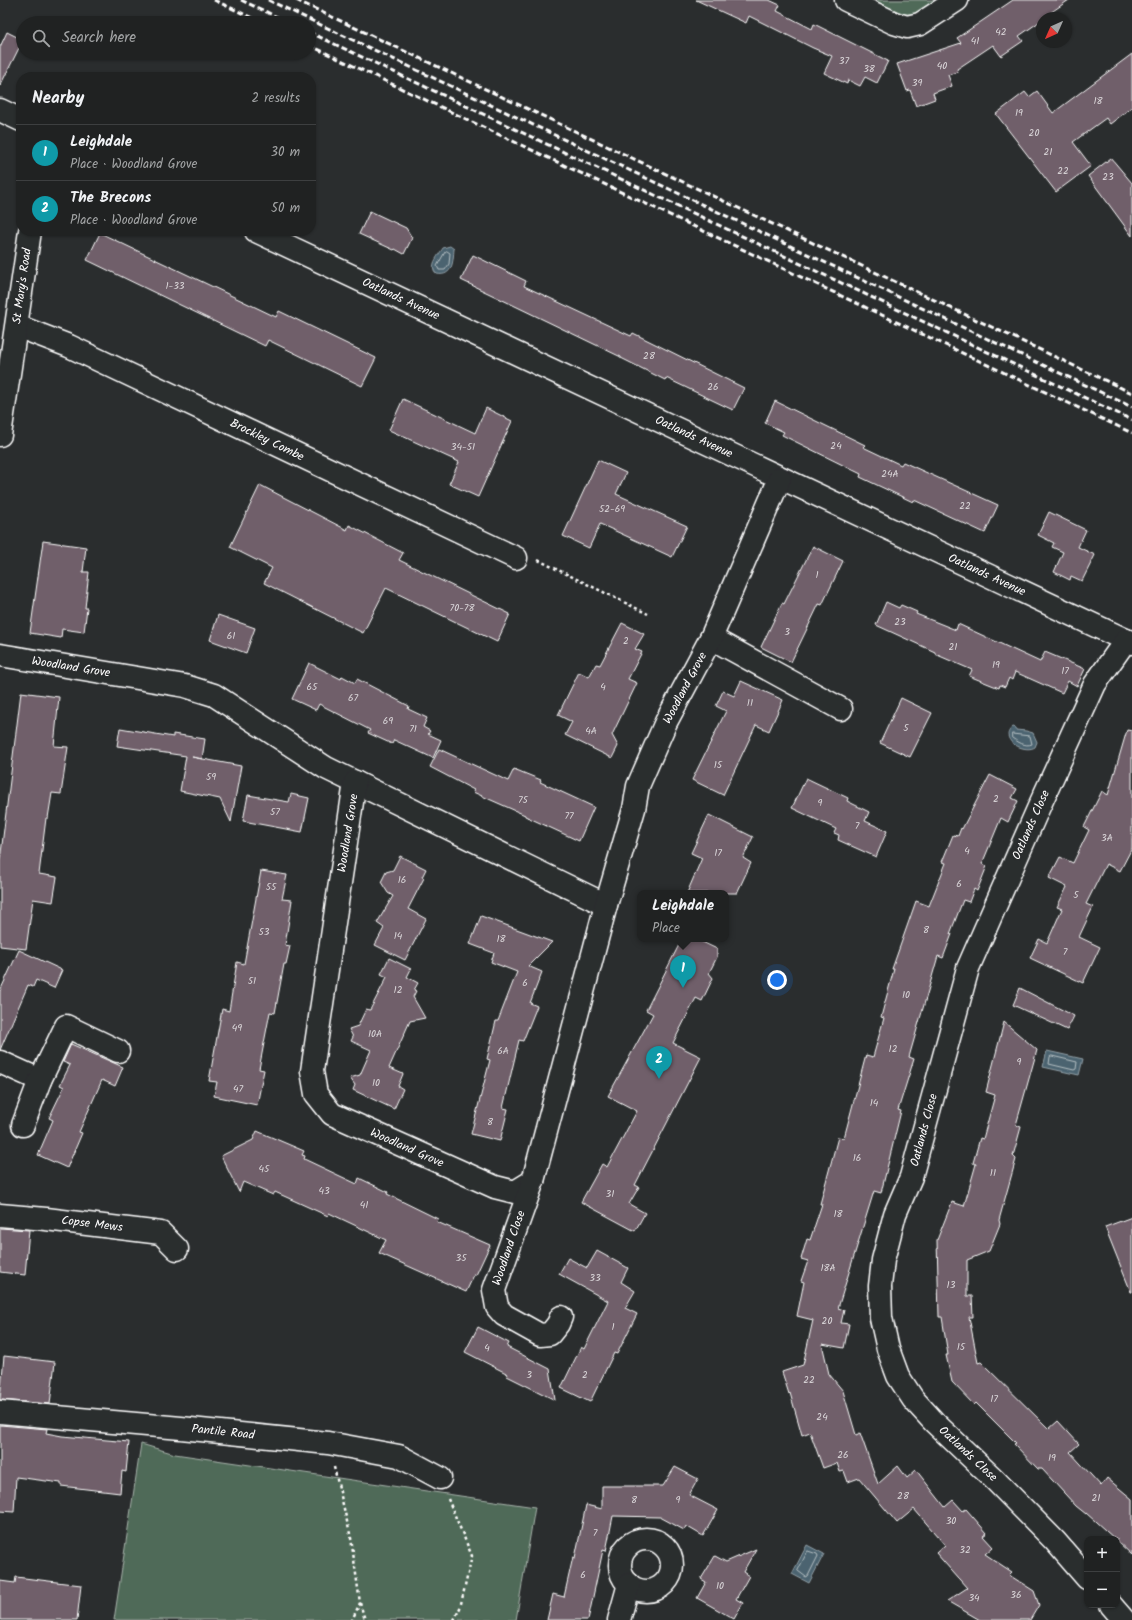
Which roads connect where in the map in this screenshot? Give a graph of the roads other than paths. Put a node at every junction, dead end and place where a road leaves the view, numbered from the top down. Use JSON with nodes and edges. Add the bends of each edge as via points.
{"nodes":[{"id":1,"x":846,"y":0,"type":"edge"},
{"id":2,"x":957,"y":0,"type":"edge"},
{"id":3,"x":0,"y":110,"type":"edge"},
{"id":4,"x":16,"y":118,"type":"edge"},
{"id":5,"x":29,"y":236,"type":"edge"},
{"id":6,"x":267,"y":236,"type":"edge"},
{"id":7,"x":17,"y":326,"type":"junction"},
{"id":8,"x":0,"y":436,"type":"edge"},
{"id":9,"x":780,"y":478,"type":"junction"},
{"id":10,"x":516,"y":558,"type":"road end"},
{"id":11,"x":711,"y":638,"type":"junction"},
{"id":12,"x":1129,"y":642,"type":"edge"},
{"id":13,"x":0,"y":655,"type":"edge"},
{"id":14,"x":841,"y":708,"type":"dead end"},
{"id":15,"x":355,"y":782,"type":"junction"},
{"id":16,"x":606,"y":905,"type":"junction"},
{"id":17,"x":118,"y":1051,"type":"dead end"},
{"id":18,"x":0,"y":1062,"type":"edge"},
{"id":19,"x":40,"y":1080,"type":"junction"},
{"id":20,"x":23,"y":1125,"type":"dead end"},
{"id":21,"x":533,"y":1181,"type":"junction"},
{"id":22,"x":0,"y":1215,"type":"edge"},
{"id":23,"x":177,"y":1249,"type":"dead end"},
{"id":24,"x":561,"y":1317,"type":"dead end"},
{"id":25,"x":0,"y":1412,"type":"edge"},
{"id":26,"x":440,"y":1478,"type":"road end"},
{"id":27,"x":1084,"y":1575,"type":"edge"},
{"id":28,"x":629,"y":1584,"type":"dead end"},
{"id":29,"x":1114,"y":1608,"type":"edge"},
{"id":30,"x":619,"y":1620,"type":"edge"},
{"id":31,"x":1124,"y":1620,"type":"edge"}],
"edges":[{"from":1,"to":2,"type":"street","via":[[907,27],[920,24]]},
{"from":3,"to":4,"type":"street"},
{"from":5,"to":7,"type":"street","name":"St Mary's Road"},
{"from":6,"to":9,"type":"street","name":"Oatlands Avenue"},
{"from":7,"to":8,"type":"street","name":"St Mary's Road"},
{"from":7,"to":10,"type":"street","name":"Brockley Combe","via":[[69,346]]},
{"from":9,"to":11,"type":"street","name":"Woodland Grove"},
{"from":9,"to":12,"type":"street","name":"Oatlands Avenue"},
{"from":11,"to":14,"type":"street"},
{"from":11,"to":16,"type":"street","name":"Woodland Grove","via":[[666,722],[638,786],[634,809]]},
{"from":12,"to":27,"type":"street","name":"Oatlands Close","via":[[1096,684],[968,968],[913,1170],[895,1214],[880,1286],[881,1318],[888,1349],[898,1376],[913,1399],[994,1478]]},
{"from":13,"to":15,"type":"street","name":"Woodland Grove","via":[[185,686],[214,695],[303,754]]},
{"from":15,"to":16,"type":"street","name":"Woodland Grove"},
{"from":15,"to":21,"type":"street","name":"Woodland Grove","via":[[312,1071],[316,1094],[332,1114],[495,1187],[515,1192]]},
{"from":16,"to":21,"type":"street","name":"Woodland Grove"},
{"from":17,"to":19,"type":"street","via":[[66,1026]]},
{"from":18,"to":19,"type":"street"},
{"from":19,"to":20,"type":"street"},
{"from":21,"to":24,"type":"street","name":"Woodland Close","via":[[494,1290],[497,1307],[504,1315],[540,1335],[550,1334]]},
{"from":22,"to":23,"type":"street","name":"Copse Mews","via":[[161,1233]]},
{"from":25,"to":26,"type":"street","name":"Pantile Road","via":[[328,1443],[399,1456]]},
{"from":28,"to":30,"type":"street"},
{"from":29,"to":31,"type":"street"}]}
